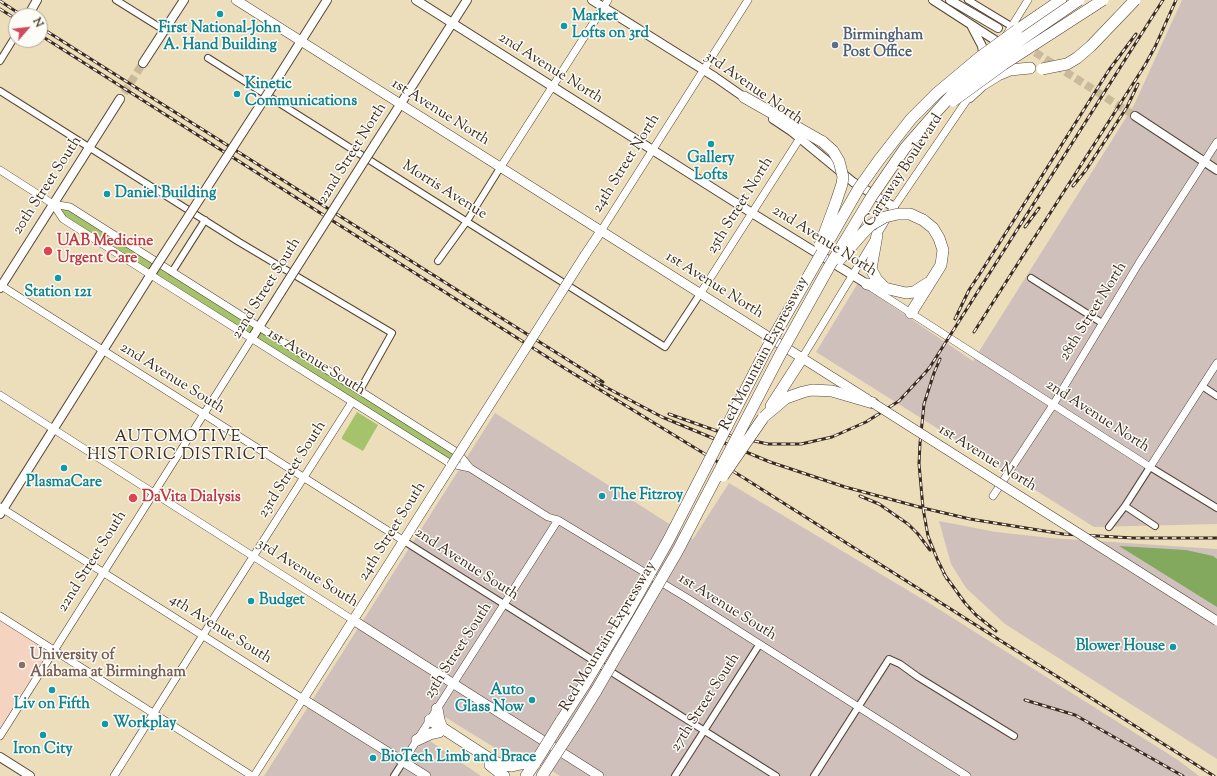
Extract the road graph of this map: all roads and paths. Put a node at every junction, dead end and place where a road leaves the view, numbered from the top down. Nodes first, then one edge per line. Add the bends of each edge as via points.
1 (116, 0) edge
2 (184, 0) edge
3 (236, 0) edge
4 (327, 0) edge
5 (416, 0) edge
6 (467, 0) edge
7 (592, 0) edge
8 (748, 0) edge
9 (933, 0) edge
10 (950, 0) edge
11 (957, 0) edge
12 (968, 0) edge
13 (1028, 0) edge
14 (1056, 0) edge
15 (1061, 0) edge
16 (1079, 0) edge
17 (1103, 0) edge
18 (1135, 0) edge
19 (605, 4) edge
20 (452, 23) junction
21 (970, 24) junction
22 (1014, 28) junction
23 (164, 30) junction
24 (301, 41) junction
25 (1001, 44) junction
26 (8, 48) edge
27 (208, 58) dead end
28 (0, 61) edge
29 (143, 63) tunnel mouth
30 (1030, 68) junction
31 (703, 70) junction
32 (985, 72) junction
33 (552, 86) junction
34 (0, 91) edge
35 (969, 97) junction
36 (744, 98) junction
37 (120, 99) tunnel mouth
38 (400, 105) junction
39 (938, 109) junction
40 (1135, 116) tunnel mouth
41 (800, 138) junction
42 (1217, 142) edge
43 (90, 147) junction
44 (652, 150) junction
45 (1205, 162) junction
46 (500, 168) junction
47 (0, 170) edge
48 (1217, 170) edge
49 (53, 204) junction
50 (894, 207) junction
51 (752, 213) junction
52 (205, 220) junction
53 (326, 222) joint
54 (467, 222) junction
55 (600, 231) junction
56 (877, 235) junction
57 (438, 261) dead end
58 (172, 272) junction
59 (152, 273) junction
60 (853, 275) junction
61 (823, 277) junction
62 (1031, 278) dead end
63 (934, 279) junction
64 (805, 282) junction
65 (867, 284) junction
66 (0, 286) edge
67 (886, 289) junction
68 (700, 294) junction
69 (911, 313) junction
70 (244, 318) junction
71 (1102, 323) junction
72 (259, 327) junction
73 (236, 328) junction
74 (252, 338) junction
75 (530, 343) joint
76 (665, 347) joint
77 (103, 350) junction
78 (802, 358) junction
79 (1217, 363) edge
80 (1202, 386) junction
81 (360, 390) junction
82 (852, 394) junction
83 (0, 395) edge
84 (1217, 396) edge
85 (352, 402) junction
86 (873, 403) joint
87 (1053, 405) junction
88 (203, 414) junction
89 (764, 416) junction
90 (54, 429) junction
91 (1150, 467) junction
92 (470, 468) junction
93 (303, 477) junction
94 (154, 493) junction
95 (993, 496) dead end
96 (1125, 506) junction
97 (1217, 508) edge
98 (1, 510) edge
99 (698, 513) junction
100 (558, 520) junction
101 (1155, 526) dead end
102 (1109, 527) dead end
103 (404, 540) junction
104 (253, 556) junction
105 (103, 572) junction
106 (504, 605) junction
107 (0, 616) edge
108 (353, 620) junction
109 (1217, 621) edge
110 (203, 635) junction
111 (759, 645) junction
112 (54, 650) junction
113 (454, 684) junction
114 (303, 699) junction
115 (859, 707) junction
116 (437, 709) junction
117 (154, 714) junction
118 (429, 722) junction
119 (441, 730) junction
120 (704, 731) junction
121 (0, 736) edge
122 (1014, 736) dead end
123 (417, 740) junction
124 (0, 757) edge
125 (404, 762) junction
126 (532, 762) junction
127 (548, 774) edge
128 (30, 776) edge
129 (114, 776) edge
130 (253, 776) edge
131 (394, 776) edge
132 (426, 776) edge
133 (504, 776) edge
134 (526, 776) edge
135 (599, 776) edge
136 (675, 776) edge
137 (776, 776) edge
138 (814, 776) edge
139 (967, 776) edge

1 - 23 street
2 - 23 main road
3 - 24 main road, 1st Avenue North
4 - 24 main road
5 - 20 main road, 2nd Avenue North
6 - 20 main road, 22nd Street North
7 - 19 main road, 3rd Avenue North
8 - 31 street, 24th Street North
9 - 21 main road
10 - 11 main road via 998,28
12 - 22 street
13 - 22 street, Carraway Boulevard
14 - 22 highway
15 - 22 highway, Red Mountain Expressway
16 - 39 highway, Red Mountain Expressway, bridge via 973,75
17 - 39 highway, bridge
18 - 30 highway, bridge via 1077,58 1067,64 1042,69
19 - 31 main road, 3rd Avenue North
19 - 33 street
20 - 33 main road, 2nd Avenue North
20 - 38 main road, 22nd Street North
21 - 25 main road
21 - 32 main road via 982,46
22 - 25 street, Carraway Boulevard
22 - 64 highway, Red Mountain Expressway, bridge via 949,82 910,119 859,188
23 - 29 main road
24 - 38 main road, 1st Avenue North
24 - 59 main road, bridge
25 - 30 highway via 1019,64
25 - 32 street, Carraway Boulevard
26 - 28 street
27 - 54 street, Morris Avenue
30 - 35 highway via 1010,70 998,75
31 - 36 main road, 3rd Avenue North
31 - 44 street, 24th Street North
32 - 35 street, Carraway Boulevard
33 - 44 main road, 2nd Avenue North
33 - 46 street
34 - 43 street
35 - 50 street, Carraway Boulevard
36 - 41 main road, 3rd Avenue North
36 - 64 highway, bridge via 823,142 833,151 842,170 842,184
37 - 43 main road, 20th Street South
38 - 46 main road, 1st Avenue North
38 - 53 main road, 22nd Street North, bridge
39 - 61 highway, Red Mountain Expressway, bridge via 901,154 872,196
40 - 45 main road
41 - 50 main road, 3rd Avenue North via 853,182
41 - 51 street, 25th Street North
42 - 45 street, 28th Street North
43 - 49 main road, 20th Street South
43 - 52 street
44 - 51 main road, 2nd Avenue North
44 - 55 street, 24th Street North
45 - 48 main road
45 - 71 street, 28th Street North
46 - 54 street
46 - 55 main road, 1st Avenue North
47 - 49 street, 1st Avenue South
49 - 58 street, 1st Avenue South via 70,207
49 - 59 street, 1st Avenue South via 63,219
49 - 66 main road, 20th Street South
50 - 56 street, Carraway Boulevard
51 - 60 main road, 2nd Avenue North
51 - 68 street, 25th Street North
52 - 58 street
52 - 81 street via 392,333
53 - 72 main road, 22nd Street South, bridge
54 - 57 street
54 - 76 street, Morris Avenue
55 - 68 main road, 1st Avenue North
55 - 75 main road, 24th Street North, bridge
56 - 60 street, Carraway Boulevard
56 - 67 highway via 871,269
58 - 70 street, 1st Avenue South
59 - 73 street, 1st Avenue South
59 - 77 main road
60 - 65 main road, 2nd Avenue North
60 - 78 street, Carraway Boulevard
61 - 63 highway, bridge via 863,233 879,221 898,214 910,214 933,228 939,238 943,250 941,265
61 - 99 highway, Red Mountain Expressway, bridge via 780,353
62 - 71 street
63 - 67 highway via 914,292
63 - 69 highway
64 - 126 highway, Red Mountain Expressway, bridge via 766,350 669,539 615,635 583,688 573,696
65 - 67 highway
65 - 69 street, 2nd Avenue North
66 - 77 street, 2nd Avenue South
68 - 76 street, 25th Street North
68 - 78 main road, 1st Avenue North
69 - 87 street, 2nd Avenue North
70 - 72 street, 1st Avenue South
70 - 73 street via 245,325
71 - 87 street, 28th Street North
72 - 74 main road, 22nd Street South
72 - 81 street, 1st Avenue South
73 - 74 street, 1st Avenue South
74 - 85 street, 1st Avenue South
74 - 88 street, 22nd Street South
75 - 103 main road, 24th Street South, bridge
77 - 88 street, 2nd Avenue South
77 - 90 main road
78 - 82 main road, 1st Avenue North
78 - 89 highway
79 - 80 street
80 - 84 street
80 - 91 street
81 - 92 street, 1st Avenue South via 458,453
82 - 86 highway
82 - 89 highway via 822,390 803,392 786,398
83 - 90 street, 3rd Avenue South
85 - 92 street, 1st Avenue South via 451,464
85 - 93 street, 23rd Street South
86 - 109 main road, 1st Avenue North, bridge
87 - 91 street, 2nd Avenue North
87 - 95 street, 28th Street North
88 - 93 street, 2nd Avenue South
88 - 94 street, 22nd Street South
89 - 99 highway, bridge
90 - 94 street, 3rd Avenue South
90 - 98 main road
91 - 96 street
91 - 97 street, 2nd Avenue North
92 - 100 street, 1st Avenue South via 548,517
93 - 103 street, 2nd Avenue South
93 - 104 street, 23rd Street South
94 - 104 street, 3rd Avenue South
94 - 105 street, 22nd Street South
96 - 101 street
96 - 102 street
98 - 105 street, 4th Avenue South
99 - 127 highway, Red Mountain Expressway, bridge via 596,691 556,754
100 - 106 street, 25th Street South
100 - 111 street, 1st Avenue South
103 - 106 street, 2nd Avenue South
103 - 108 main road, 24th Street South
104 - 108 street, 3rd Avenue South
104 - 110 street, 23rd Street South
105 - 110 street, 4th Avenue South
105 - 112 street, 22nd Street South
106 - 113 street, 25th Street South
106 - 120 street, 2nd Avenue South
107 - 112 street
108 - 113 main road, 3rd Avenue South
108 - 114 main road, 24th Street South
110 - 114 street, 4th Avenue South
110 - 117 street, 23rd Street South
111 - 115 street, 1st Avenue South
111 - 120 street, 27th Street South
112 - 117 street
112 - 121 street, 22nd Street South
113 - 116 street, 25th Street South
113 - 135 main road, 3rd Avenue South
114 - 125 main road, 4th Avenue South
114 - 130 street, 24th Street South
115 - 122 street via 889,659
115 - 138 street
115 - 139 street, 1st Avenue South
116 - 118 street, 25th Street South
116 - 119 highway
117 - 129 street, 23rd Street South
117 - 130 street
118 - 119 highway
118 - 123 street, 25th Street South
119 - 123 highway
119 - 126 highway via 503,765
119 - 133 highway
120 - 136 street, 27th Street South
120 - 137 street, 2nd Avenue South
123 - 125 street, 25th Street South
124 - 128 main road
125 - 131 street, 25th Street South
125 - 132 main road, 4th Avenue South
126 - 134 highway

